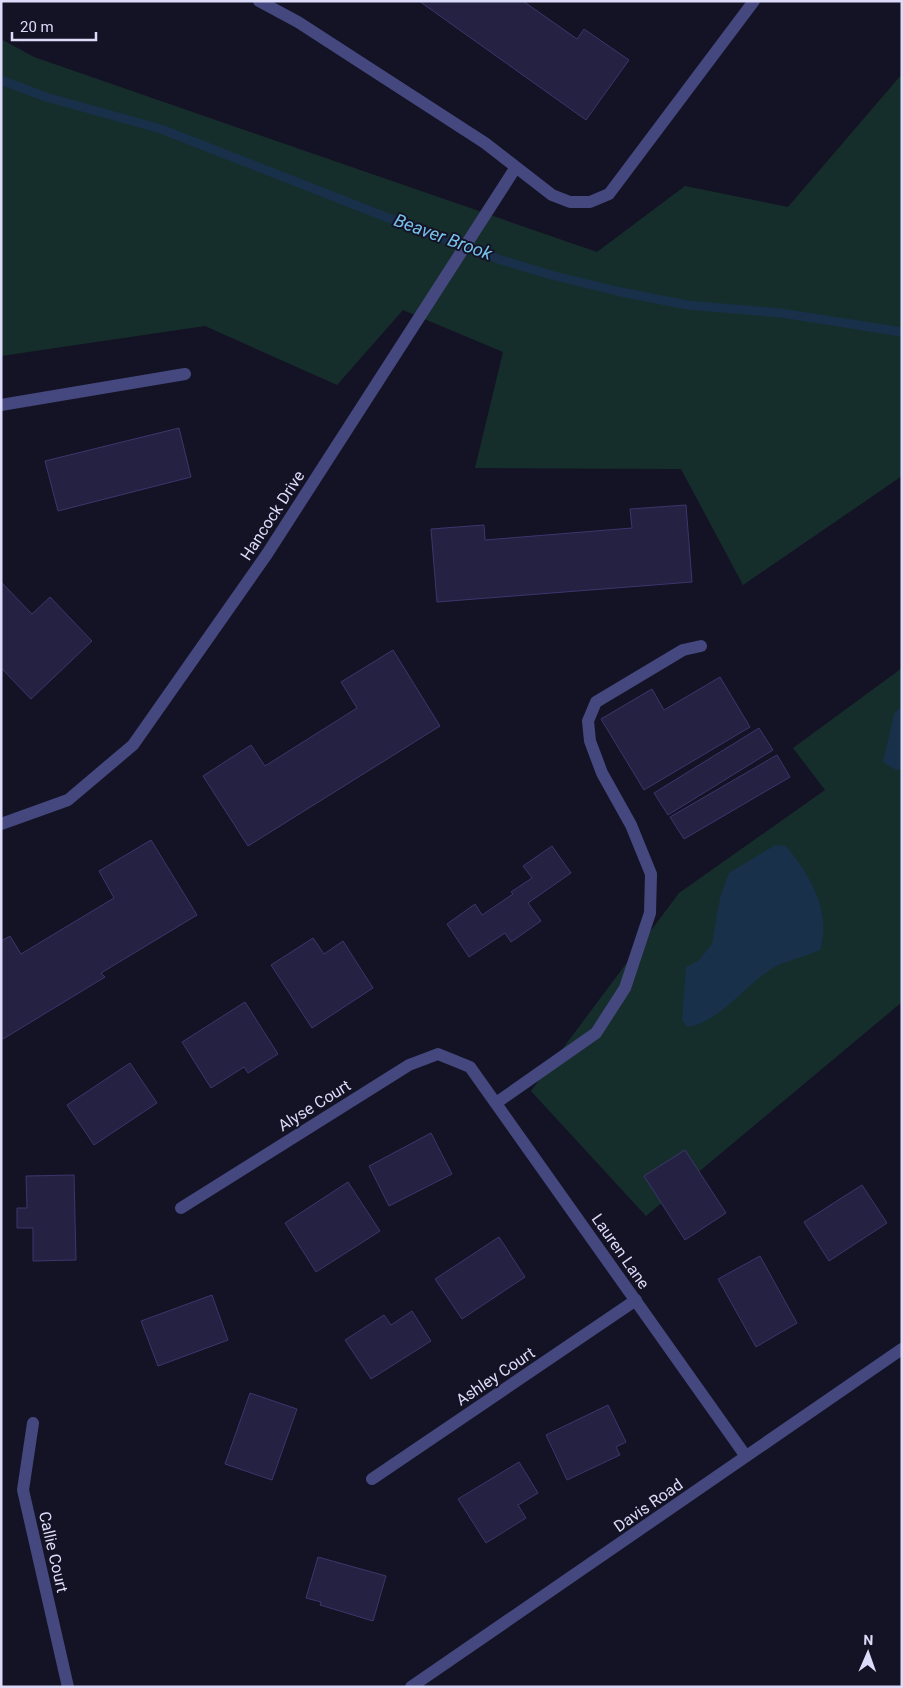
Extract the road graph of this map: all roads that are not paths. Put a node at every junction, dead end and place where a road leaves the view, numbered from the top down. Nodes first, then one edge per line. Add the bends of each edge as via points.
1 (259, 1) edge
2 (754, 1) edge
3 (516, 167) junction
4 (185, 374) dead end
5 (1, 405) edge
6 (701, 646) dead end
7 (1, 824) edge
8 (470, 1067) joint
9 (496, 1104) junction
10 (181, 1208) dead end
11 (636, 1300) junction
12 (902, 1349) edge
13 (33, 1423) dead end
14 (745, 1455) junction
15 (372, 1479) dead end
16 (68, 1687) edge
17 (411, 1687) edge

1 - 3 street via 298,22 485,143
2 - 3 street via 609,194 590,202 570,202 552,195
3 - 7 street, Hancock Drive via 268,554 133,745 68,800
4 - 5 street
6 - 9 street via 683,650 596,702 588,721 590,741 651,874 650,913 625,988 596,1033
8 - 9 street, Lauren Lane
8 - 10 street, Alyse Court via 438,1054 409,1064
9 - 11 street, Lauren Lane
11 - 14 street, Lauren Lane
11 - 15 street, Ashley Court
12 - 14 street, Davis Road
13 - 16 street, Callie Court via 23,1490
14 - 17 street, Davis Road via 691,1496

